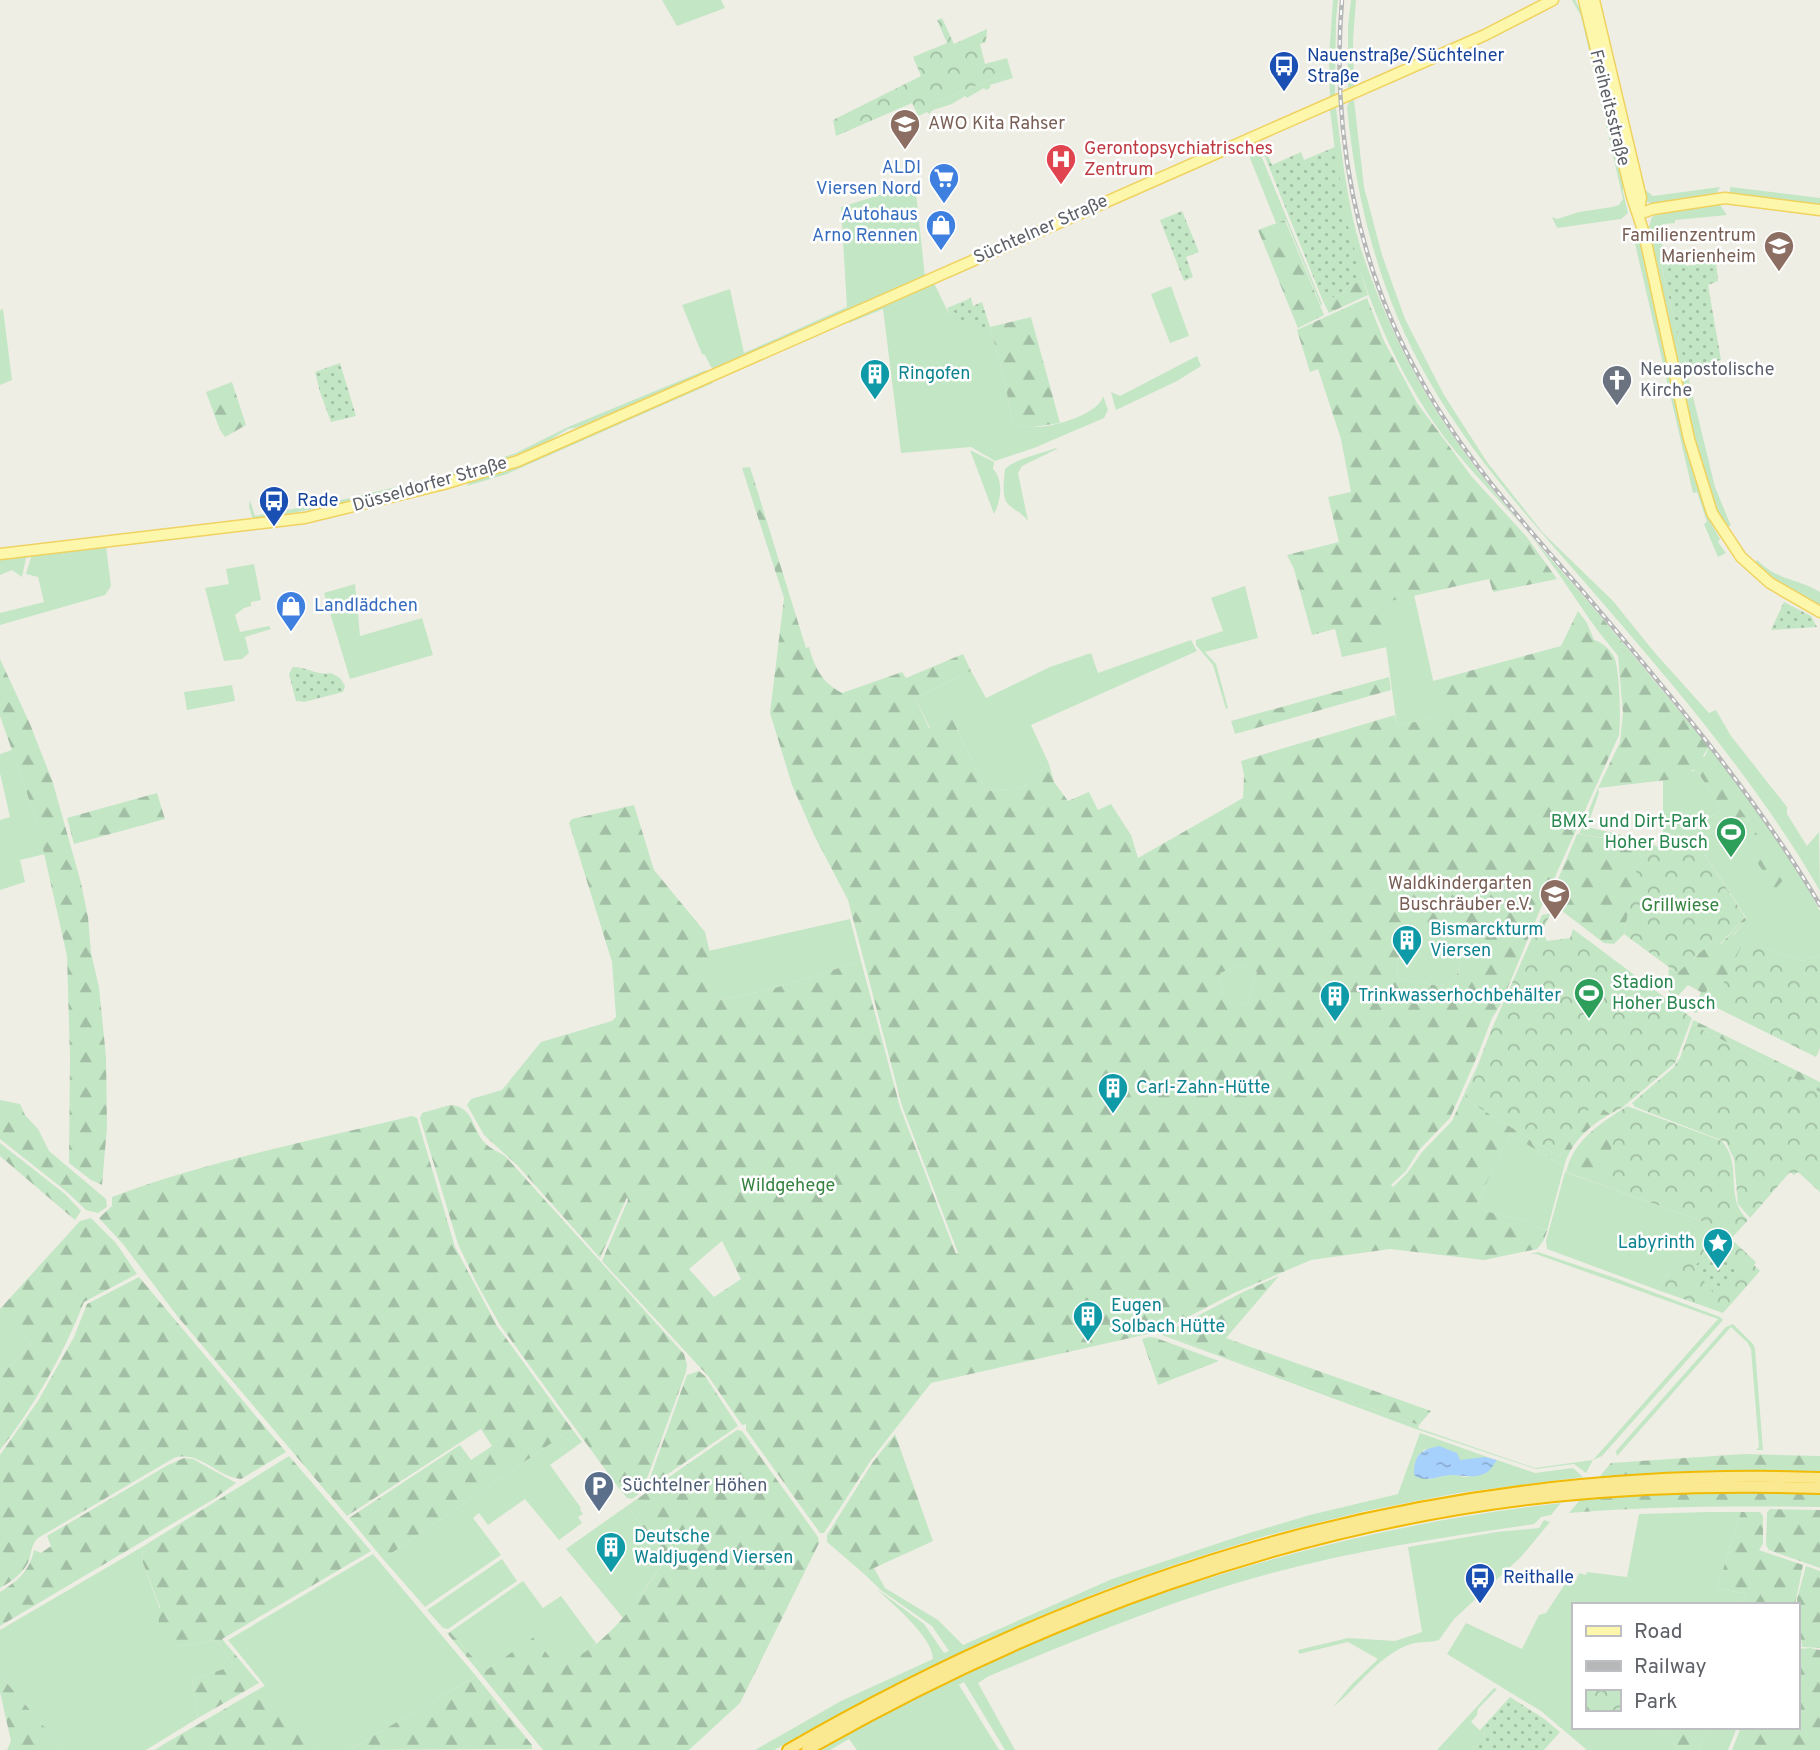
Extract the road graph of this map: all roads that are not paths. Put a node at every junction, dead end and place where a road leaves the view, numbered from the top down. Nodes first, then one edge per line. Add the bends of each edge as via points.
1 (1553, 0) edge
2 (1584, 0) edge
3 (1594, 0) edge
4 (1820, 210) edge
5 (1639, 214) junction
6 (834, 322) joint
7 (0, 554) edge
8 (1820, 612) edge
9 (1820, 1478) edge
10 (1605, 1487) junction
11 (1820, 1488) edge
12 (1554, 1491) junction
13 (788, 1750) edge
14 (807, 1750) edge

1 - 6 main road, Süchtelner Straße via 1485,35
2 - 5 main road, Freiheitsstraße
3 - 5 main road, Freiheitsstraße via 1640,198
4 - 5 main road via 1725,198
5 - 8 main road, Freiheitsstraße via 1689,439 1712,513 1741,557 1770,583
6 - 7 main road, Düsseldorfer Straße via 541,451 454,481 305,518
9 - 10 highway via 1711,1477
10 - 11 highway
10 - 12 highway
12 - 13 highway via 1471,1497 1353,1520 1154,1579 978,1651
12 - 14 highway via 1355,1530 1157,1588 995,1654

